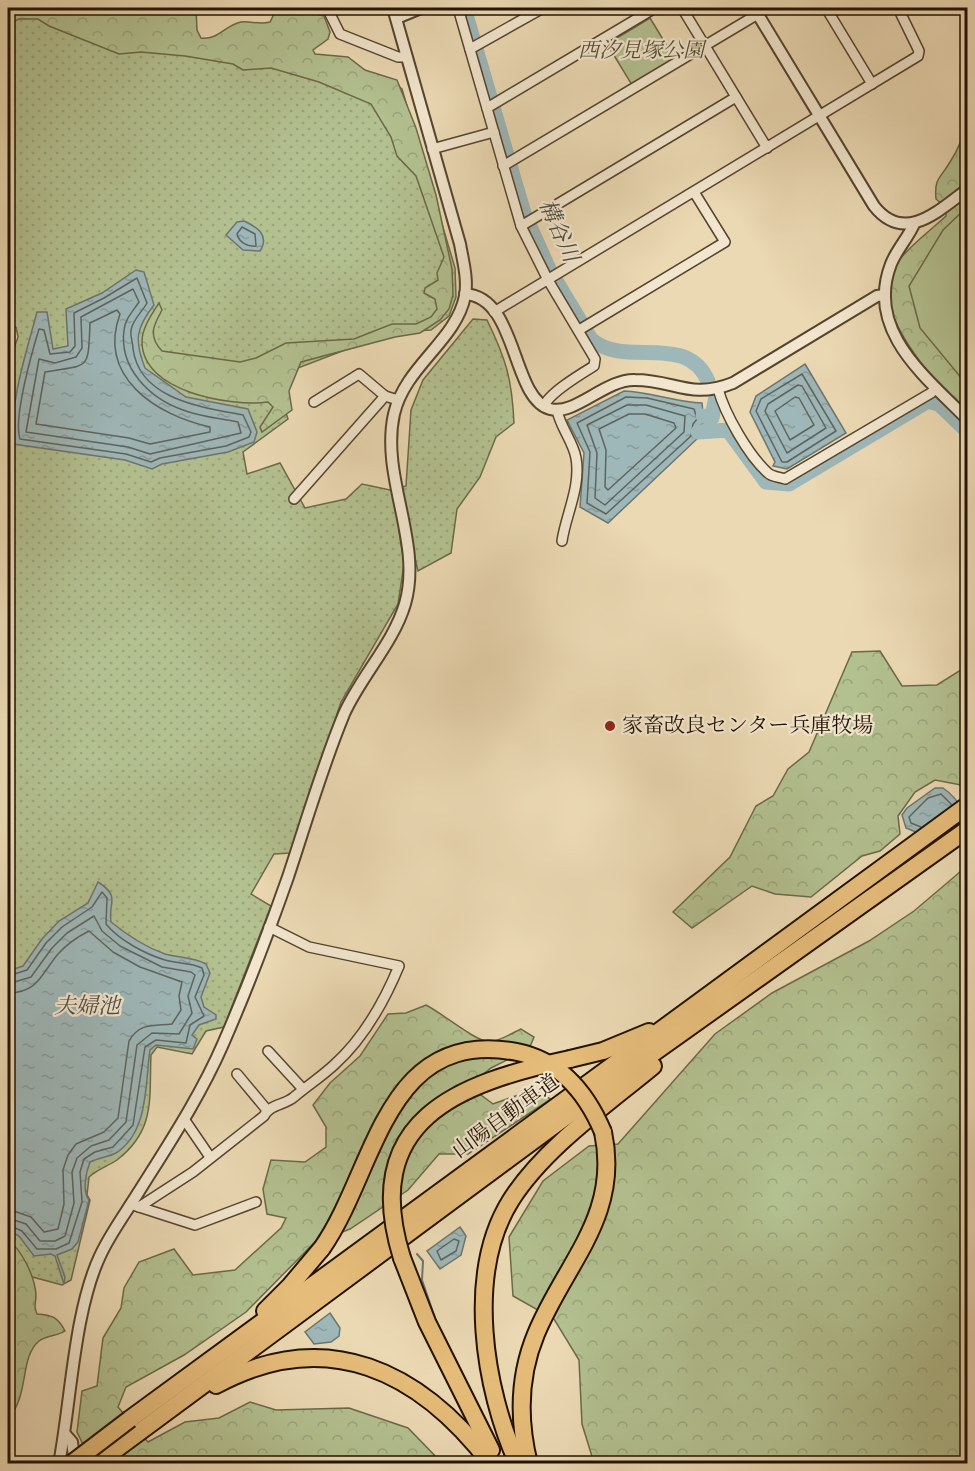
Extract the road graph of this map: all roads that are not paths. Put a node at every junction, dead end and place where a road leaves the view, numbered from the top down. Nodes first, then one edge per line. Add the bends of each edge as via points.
1 (327, 8) edge
2 (421, 8) edge
3 (458, 8) edge
4 (543, 8) edge
5 (655, 8) edge
6 (682, 8) edge
7 (826, 8) edge
8 (898, 8) edge
9 (756, 11) edge
10 (395, 13) edge
11 (705, 46) junction
12 (474, 48) junction
13 (407, 57) junction
14 (872, 84) junction
15 (735, 97) junction
16 (490, 106) junction
17 (820, 116) junction
18 (494, 132) junction
19 (767, 148) junction
20 (432, 149) junction
21 (507, 165) junction
22 (968, 189) edge
23 (694, 192) junction
24 (525, 224) junction
25 (914, 224) junction
26 (552, 278) junction
27 (465, 294) junction
28 (885, 296) junction
29 (494, 312) junction
30 (583, 328) junction
31 (936, 388) junction
32 (718, 389) junction
33 (385, 396) junction
34 (398, 400) junction
35 (314, 402) dead end
36 (544, 406) junction
37 (557, 410) junction
38 (968, 420) edge
39 (294, 499) dead end
40 (562, 541) dead end
41 (968, 805) edge
42 (968, 829) edge
43 (269, 927) junction
44 (757, 979) junction
45 (667, 1027) junction
46 (268, 1051) dead end
47 (237, 1074) dead end
48 (302, 1088) junction
49 (267, 1110) junction
50 (184, 1119) junction
51 (210, 1157) junction
52 (256, 1202) dead end
53 (135, 1206) junction
54 (183, 1382) junction
55 (162, 1414) junction
56 (135, 1425) junction
57 (65, 1434) junction
58 (59, 1464) edge
59 (70, 1464) edge
60 (75, 1464) edge
61 (96, 1464) edge
62 (491, 1464) edge
63 (498, 1464) edge
64 (518, 1464) edge
65 (530, 1464) edge

1 - 13 street via 340,34
2 - 10 street
3 - 12 street
4 - 12 street
5 - 16 street
6 - 11 street
7 - 14 street
8 - 14 street via 918,56
9 - 11 street
9 - 17 street
10 - 13 street
11 - 15 street
11 - 21 street
12 - 16 street
13 - 20 street
14 - 17 street
15 - 19 street
15 - 24 street
16 - 18 street
17 - 19 street
17 - 25 street via 881,215 891,221
18 - 20 street
18 - 21 street
19 - 23 street
20 - 27 street via 460,244
21 - 24 street
22 - 25 street
23 - 26 street
23 - 30 street via 725,242
24 - 26 street
25 - 28 street via 891,264
26 - 29 street
26 - 30 street
27 - 29 street via 480,298
27 - 34 street via 454,321 413,372
28 - 31 street via 890,329 897,343
28 - 32 street via 877,296
29 - 36 street via 518,356 531,395
30 - 36 street via 596,359 594,366 569,381
31 - 32 street via 785,479 769,475 744,442 732,425
31 - 38 street
32 - 37 street via 687,391 632,379
33 - 34 street
33 - 35 street via 359,375
33 - 39 street
34 - 43 street via 391,440 409,569 406,601 396,626 345,714
36 - 37 street
37 - 40 street via 577,462 572,508 566,515
41 - 45 highway, 山陽自動車道
42 - 44 highway, 山陽自動車道
43 - 48 street via 309,946 399,966 355,1043 333,1066
43 - 50 street via 214,1065
44 - 55 highway, 山陽自動車道
44 - 64 highway via 558,1146 525,1180 501,1219 488,1260 486,1344 495,1398
45 - 54 highway, 山陽自動車道
45 - 63 highway, bridge via 603,1051 519,1070 472,1086 441,1104 417,1127 400,1155 392,1183 392,1214 402,1258 444,1360
46 - 48 street
47 - 49 street
48 - 49 street via 293,1098
49 - 51 street
50 - 51 street
50 - 53 street
51 - 53 street via 193,1172
52 - 53 street via 195,1225
53 - 57 street via 108,1241 90,1282
54 - 56 highway, 山陽自動車道
54 - 65 highway, bridge via 272,1305 322,1248 344,1212 378,1131 399,1094 428,1067 444,1059 463,1053 502,1050 539,1059 585,1094 603,1132 608,1172 598,1216 536,1333 523,1377 522,1421
55 - 56 highway, 山陽自動車道
55 - 62 highway via 259,1366 305,1359 359,1364 407,1383 448,1414
56 - 59 highway, 山陽自動車道, bridge
56 - 61 highway, 山陽自動車道
57 - 58 street
57 - 60 street via 72,1443

